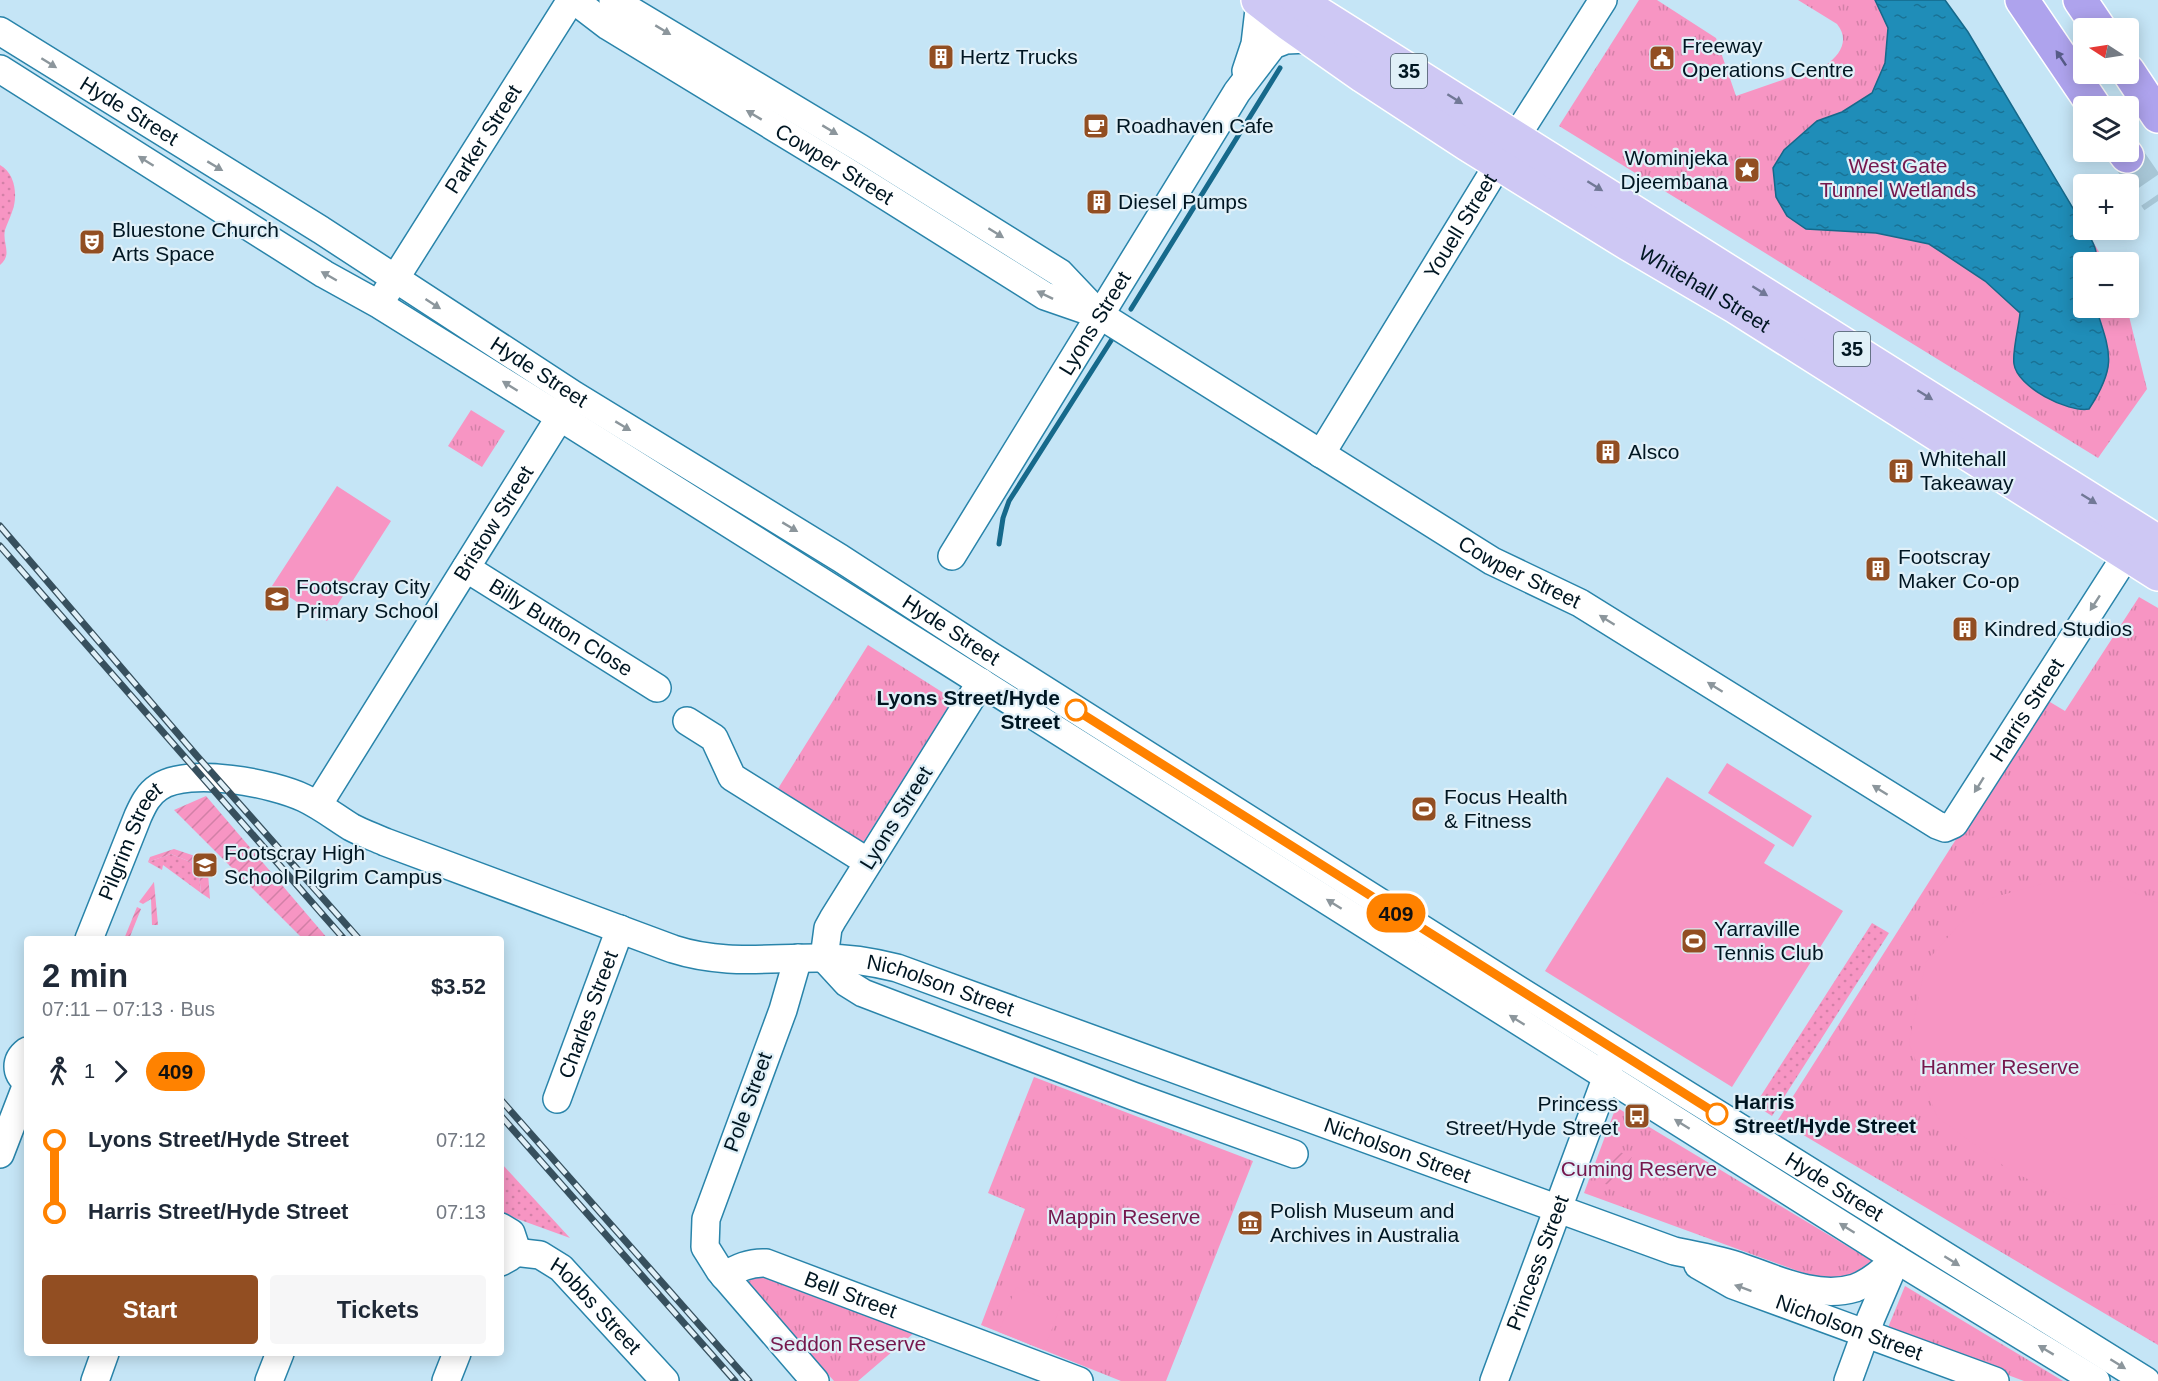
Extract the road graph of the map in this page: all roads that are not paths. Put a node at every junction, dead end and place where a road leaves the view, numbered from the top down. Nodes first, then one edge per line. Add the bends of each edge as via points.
1 (572, 0) edge
2 (613, 0) edge
3 (1258, 0) edge
4 (1297, 0) edge
5 (1603, 0) edge
6 (2022, 0) edge
7 (2080, 0) edge
8 (2092, 18) edge
9 (0, 31) edge
10 (1309, 39) junction
11 (0, 69) edge
12 (2137, 84) edge
13 (1238, 92) junction
14 (2087, 96) edge
15 (2158, 116) edge
16 (1508, 150) junction
17 (395, 280) junction
18 (380, 305) junction
19 (1100, 315) junction
20 (566, 406) junction
21 (1321, 454) junction
22 (2142, 542) edge
23 (952, 556) dead end
24 (466, 568) junction
25 (2158, 574) edge
26 (916, 608) junction
27 (901, 633) junction
28 (981, 682) junction
29 (657, 688) dead end
30 (687, 721) dead end
31 (200, 777) joint
32 (318, 805) junction
33 (1941, 827) joint
34 (868, 862) junction
35 (620, 929) junction
36 (90, 936) edge
37 (811, 958) junction
38 (1614, 1050) junction
39 (20, 1067) edge
40 (1607, 1076) junction
41 (557, 1099) dead end
42 (1294, 1154) dead end
43 (0, 1155) edge
44 (1557, 1208) junction
45 (504, 1229) edge
46 (1911, 1234) junction
47 (1674, 1251) junction
48 (507, 1257) edge
49 (1896, 1259) junction
50 (1762, 1275) junction
51 (724, 1276) junction
52 (1868, 1326) junction
53 (104, 1356) edge
54 (279, 1356) edge
55 (456, 1356) edge
56 (651, 1375) edge
57 (95, 1381) edge
58 (269, 1381) edge
59 (446, 1381) edge
60 (815, 1381) edge
61 (1079, 1381) edge
62 (1494, 1381) edge
63 (1848, 1381) edge
64 (1995, 1381) edge
65 (2096, 1381) edge
66 (2146, 1381) edge

1 - 17 street, Parker Street
19 -> 1 street, Cowper Street via 1045,297
2 -> 19 street, Cowper Street via 1060,273
3 - 10 main road, Whitehall Street / 35
3 - 13 street, Lyons Street via 1255,44
4 -> 16 main road, Whitehall Street / 35
5 - 16 street, Youell Street
14 -> 6 highway
7 - 8 highway
9 -> 17 street, Hyde Street
10 - 13 street, Lyons Street via 1273,45
10 - 16 main road, Whitehall Street / 35 via 1363,76
18 -> 11 street, Hyde Street via 324,274
12 - 15 highway
13 - 19 street, Lyons Street
16 - 21 street, Youell Street
16 - 22 main road, Whitehall Street / 35
17 - 18 street, Parker Street
17 -> 20 street, Hyde Street
20 -> 18 street, Hyde Street
19 - 21 street, Cowper Street
19 - 23 street, Lyons Street
20 - 24 street, Bristow Street
20 -> 26 street, Hyde Street via 840,558
20 - 27 street, Hyde Street
33 -> 21 street, Cowper Street via 1580,603 1492,561
22 - 25 main road, Whitehall Street / 35
22 -> 33 street, Harris Street via 1954,824
24 - 29 street, Billy Button Close
24 - 32 street, Bristow Street
26 - 27 street
26 - 38 street, Hyde Street
27 - 28 street, Hyde Street
28 - 34 street, Lyons Street
40 -> 28 street, Hyde Street
30 - 34 street via 714,738 732,777
31 - 32 street, Nicholson Street via 278,788
31 - 36 street, Pilgrim Street via 166,783 145,802
32 - 35 street, Nicholson Street via 375,838
34 - 37 street, Lyons Street
35 - 37 street, Nicholson Street via 715,959
35 - 41 street, Charles Street
37 - 42 street via 864,993
37 - 44 street, Nicholson Street via 862,960 897,968
37 - 51 street, Pole Street via 786,1001 706,1219 705,1247
38 - 40 street, Princess Street
38 - 46 street, Hyde Street
39 - 43 street
40 - 44 street, Princess Street
49 -> 40 street, Hyde Street
44 - 47 street, Nicholson Street
44 - 62 street, Princess Street
45 - 48 street via 514,1239
46 - 49 street
46 -> 66 street, Hyde Street
47 - 50 street, Nicholson Street
52 -> 47 street, Nicholson Street via 1733,1285
48 - 56 street, Hobbs Street via 540,1255 561,1268
49 - 50 street, Nicholson Street via 1872,1280 1844,1290 1807,1288
49 - 52 street
65 -> 49 street, Hyde Street
50 - 52 street
51 - 60 street
51 - 61 street, Bell Street via 744,1265 766,1263
52 - 63 street
52 - 64 street, Nicholson Street
53 - 57 street
54 - 58 street
55 - 59 street

